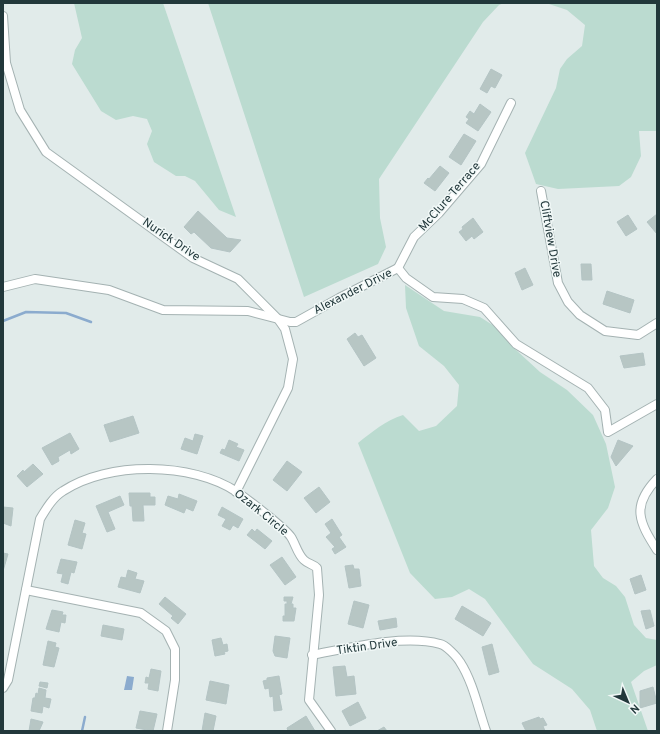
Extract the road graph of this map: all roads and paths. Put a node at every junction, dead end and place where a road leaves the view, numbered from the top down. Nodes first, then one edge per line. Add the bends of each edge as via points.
1 (3, 16) edge
2 (511, 103) dead end
3 (541, 191) dead end
4 (398, 268) junction
5 (3, 286) edge
6 (278, 319) junction
7 (657, 323) edge
8 (657, 404) edge
9 (657, 479) edge
10 (236, 492) junction
11 (657, 550) edge
12 (26, 590) junction
13 (312, 655) junction
14 (3, 688) edge
15 (167, 731) edge
16 (331, 731) edge
17 (486, 731) edge

1 - 6 street, Nurick Drive via 6,63 20,110 46,152 193,258 238,279
2 - 4 street, McClure Terrace via 481,164 439,213 414,237
3 - 7 street, Cliftview Drive via 558,283 568,302 580,315 604,331 638,335
4 - 6 street, Alexander Drive via 296,322
4 - 8 street, Alexander Drive via 406,278 433,297 463,299 484,308 516,344 588,388 605,410 608,432
5 - 6 street, Alexander Drive via 35,278 109,290 163,310 248,311
6 - 10 street, Nurick Drive via 285,329 292,359 288,388
9 - 11 street via 646,491 640,518
10 - 12 street, Ozark Circle via 189,473 133,470 98,474 62,491 48,505 40,519
10 - 13 street, Ozark Circle via 290,535 304,560 317,568 319,595
12 - 14 street, Ozark Circle via 8,680
12 - 15 street via 141,613 166,631 175,649 175,680
13 - 16 street, Ozark Circle via 309,700
13 - 17 street, Tiktin Drive via 378,643 407,641 441,644 459,661 468,677

